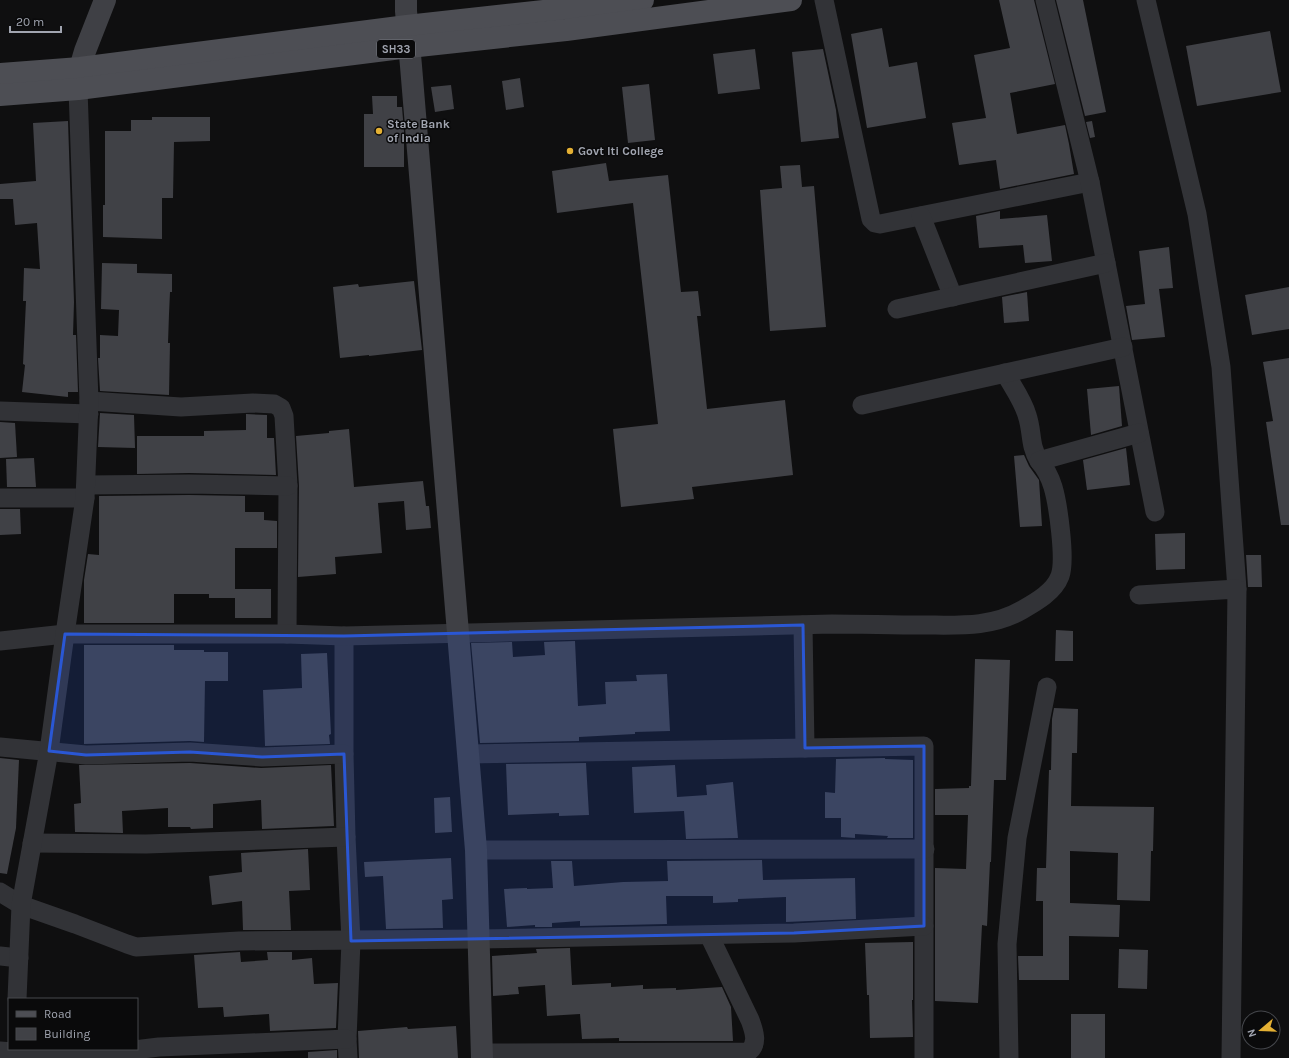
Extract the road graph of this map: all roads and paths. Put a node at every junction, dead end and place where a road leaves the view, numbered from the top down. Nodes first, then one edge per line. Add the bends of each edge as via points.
1 (105, 0) edge
2 (406, 0) edge
3 (643, 0) edge
4 (791, 0) edge
5 (824, 0) edge
6 (1045, 0) edge
7 (1146, 0) edge
8 (408, 37) junction
9 (0, 74) edge
10 (79, 78) junction
11 (0, 95) edge
12 (1090, 182) junction
13 (921, 216) junction
14 (1106, 263) junction
15 (953, 297) junction
16 (897, 309) dead end
17 (1123, 347) junction
18 (1005, 373) junction
19 (862, 405) dead end
20 (89, 407) junction
21 (0, 411) edge
22 (1139, 433) junction
23 (1040, 461) junction
24 (288, 486) junction
25 (85, 491) junction
26 (0, 498) edge
27 (1155, 512) dead end
28 (1237, 589) junction
29 (1139, 595) dead end
30 (803, 625) junction
31 (459, 633) junction
32 (65, 634) junction
33 (287, 634) junction
34 (344, 636) junction
35 (0, 641) edge
36 (1047, 687) dead end
37 (0, 746) edge
38 (805, 748) junction
39 (49, 751) junction
40 (344, 754) junction
41 (468, 754) junction
42 (346, 837) junction
43 (32, 843) junction
44 (925, 849) junction
45 (476, 850) junction
46 (0, 892) edge
47 (21, 905) junction
48 (924, 926) junction
49 (709, 935) junction
50 (479, 939) junction
51 (351, 941) junction
52 (0, 956) edge
53 (20, 958) junction
54 (17, 998) edge
55 (347, 1039) junction
56 (270, 1050) edge
57 (159, 1052) edge
58 (11, 1053) edge
59 (482, 1056) edge
60 (76, 1058) edge
61 (348, 1058) edge
62 (924, 1058) edge
63 (1009, 1058) edge
64 (1231, 1058) edge

1 - 10 street via 85,51
2 - 8 street
3 - 8 main road, SH33
4 - 8 main road, SH33 via 566,30
5 - 13 street via 871,219 880,224
6 - 12 street
7 - 28 street via 1197,214 1221,367
8 - 10 main road, SH33
8 - 31 street
9 - 10 main road, SH33
10 - 11 main road, SH33
10 - 20 street
12 - 13 street
12 - 14 street
13 - 15 street
14 - 15 street
14 - 17 street
15 - 16 street
17 - 18 street
17 - 22 street
18 - 19 street
18 - 23 street via 1028,416 1032,448
20 - 21 street
20 - 24 street via 274,404 281,408 284,416
20 - 25 street
22 - 23 street
22 - 27 street
23 - 30 street via 1053,487 1061,529 1062,566 1060,576 1051,590 1040,598 1021,611 992,622 970,625
24 - 25 street via 188,484
24 - 33 street
25 - 26 street
25 - 32 street
28 - 29 street
28 - 64 street
30 - 31 street
30 - 38 street
31 - 34 street
31 - 41 street
32 - 33 street
32 - 35 street
32 - 39 street
33 - 34 street
34 - 40 street
36 - 63 street via 1017,838 1007,944
37 - 39 street
38 - 41 street
38 - 44 street via 924,746
39 - 40 street via 86,755 190,752 262,757
39 - 43 street
40 - 42 street
41 - 45 street
42 - 43 street via 146,844
42 - 51 street
43 - 47 street
44 - 45 street
44 - 48 street
45 - 50 street
46 - 47 street
47 - 51 street via 136,947 239,941
47 - 53 street
48 - 49 street
48 - 62 street
49 - 50 street
49 - 59 street via 750,1020 755,1042 748,1052
50 - 51 street
50 - 59 street
51 - 55 street
52 - 53 street
53 - 54 street
55 - 56 street
55 - 61 street
56 - 57 street
57 - 60 street
58 - 60 street

